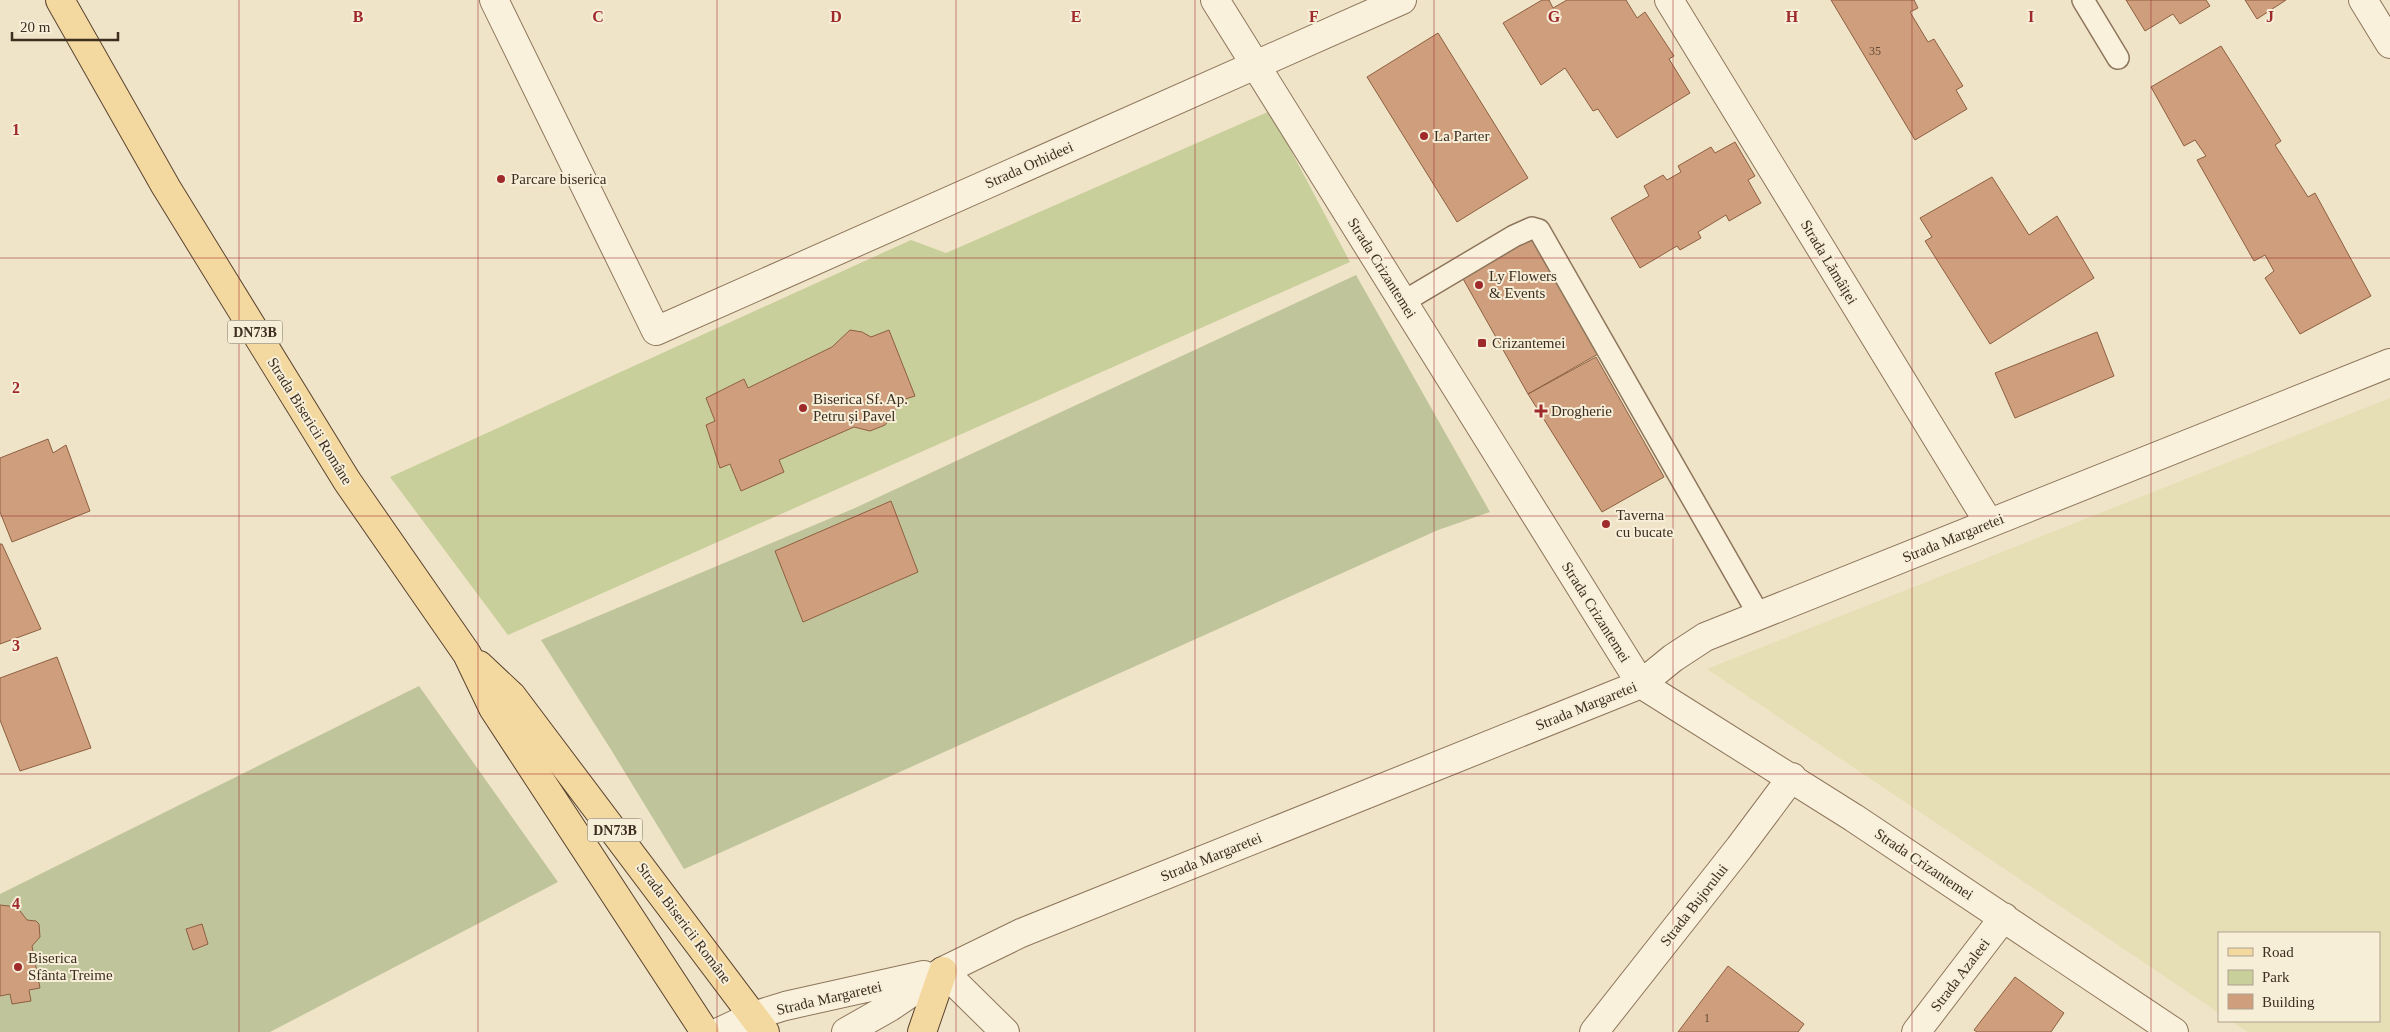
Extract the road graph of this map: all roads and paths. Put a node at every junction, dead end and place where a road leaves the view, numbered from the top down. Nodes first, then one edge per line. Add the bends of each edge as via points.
1 (60, 0) edge
2 (494, 0) edge
3 (1215, 0) edge
4 (1402, 0) edge
5 (1669, 0) edge
6 (2082, 0) edge
7 (2363, 0) edge
8 (2390, 44) edge
9 (2118, 58) dead end
10 (1255, 65) junction
11 (1403, 302) junction
12 (2390, 363) edge
13 (1989, 523) junction
14 (1759, 615) junction
15 (467, 654) junction
16 (1641, 684) junction
17 (1792, 777) junction
18 (2004, 917) junction
19 (943, 970) junction
20 (759, 1024) edge
21 (705, 1032) edge
22 (719, 1032) edge
23 (846, 1032) edge
24 (922, 1032) edge
25 (1005, 1032) edge
26 (1594, 1032) edge
27 (1916, 1032) edge
28 (2174, 1032) edge

1 - 15 main road, Strada Bisericii Române / DN73B via 166,187 347,481
2 - 10 street, Strada Orhideei via 656,331
3 - 10 street, Strada Crizantemei
4 - 10 street, Strada Orhideei
5 - 13 street, Strada Lămâiței
6 - 9 lane
7 - 8 street
10 - 11 street, Strada Crizantemei
11 - 14 lane via 1514,236 1532,228 1539,230
11 - 16 street, Strada Crizantemei
12 - 13 street, Strada Margaretei
13 - 14 street, Strada Margaretei
14 - 16 street, Strada Margaretei via 1705,637
15 - 20 main road, Strada Bisericii Române / DN73B via 512,696
15 - 21 main road, Strada Bisericii Române / DN73B via 493,708
16 - 17 street, Strada Crizantemei
16 - 19 street, Strada Margaretei via 1021,933
17 - 18 street, Strada Crizantemei
17 - 26 street, Strada Bujorului
18 - 27 street, Strada Azaleei
18 - 28 street, Strada Crizantemei
19 - 20 street, Strada Margaretei via 804,1002
19 - 23 street, Strada Margaretei via 890,1007
19 - 24 main road
19 - 25 street
20 - 22 street, Strada Margaretei

